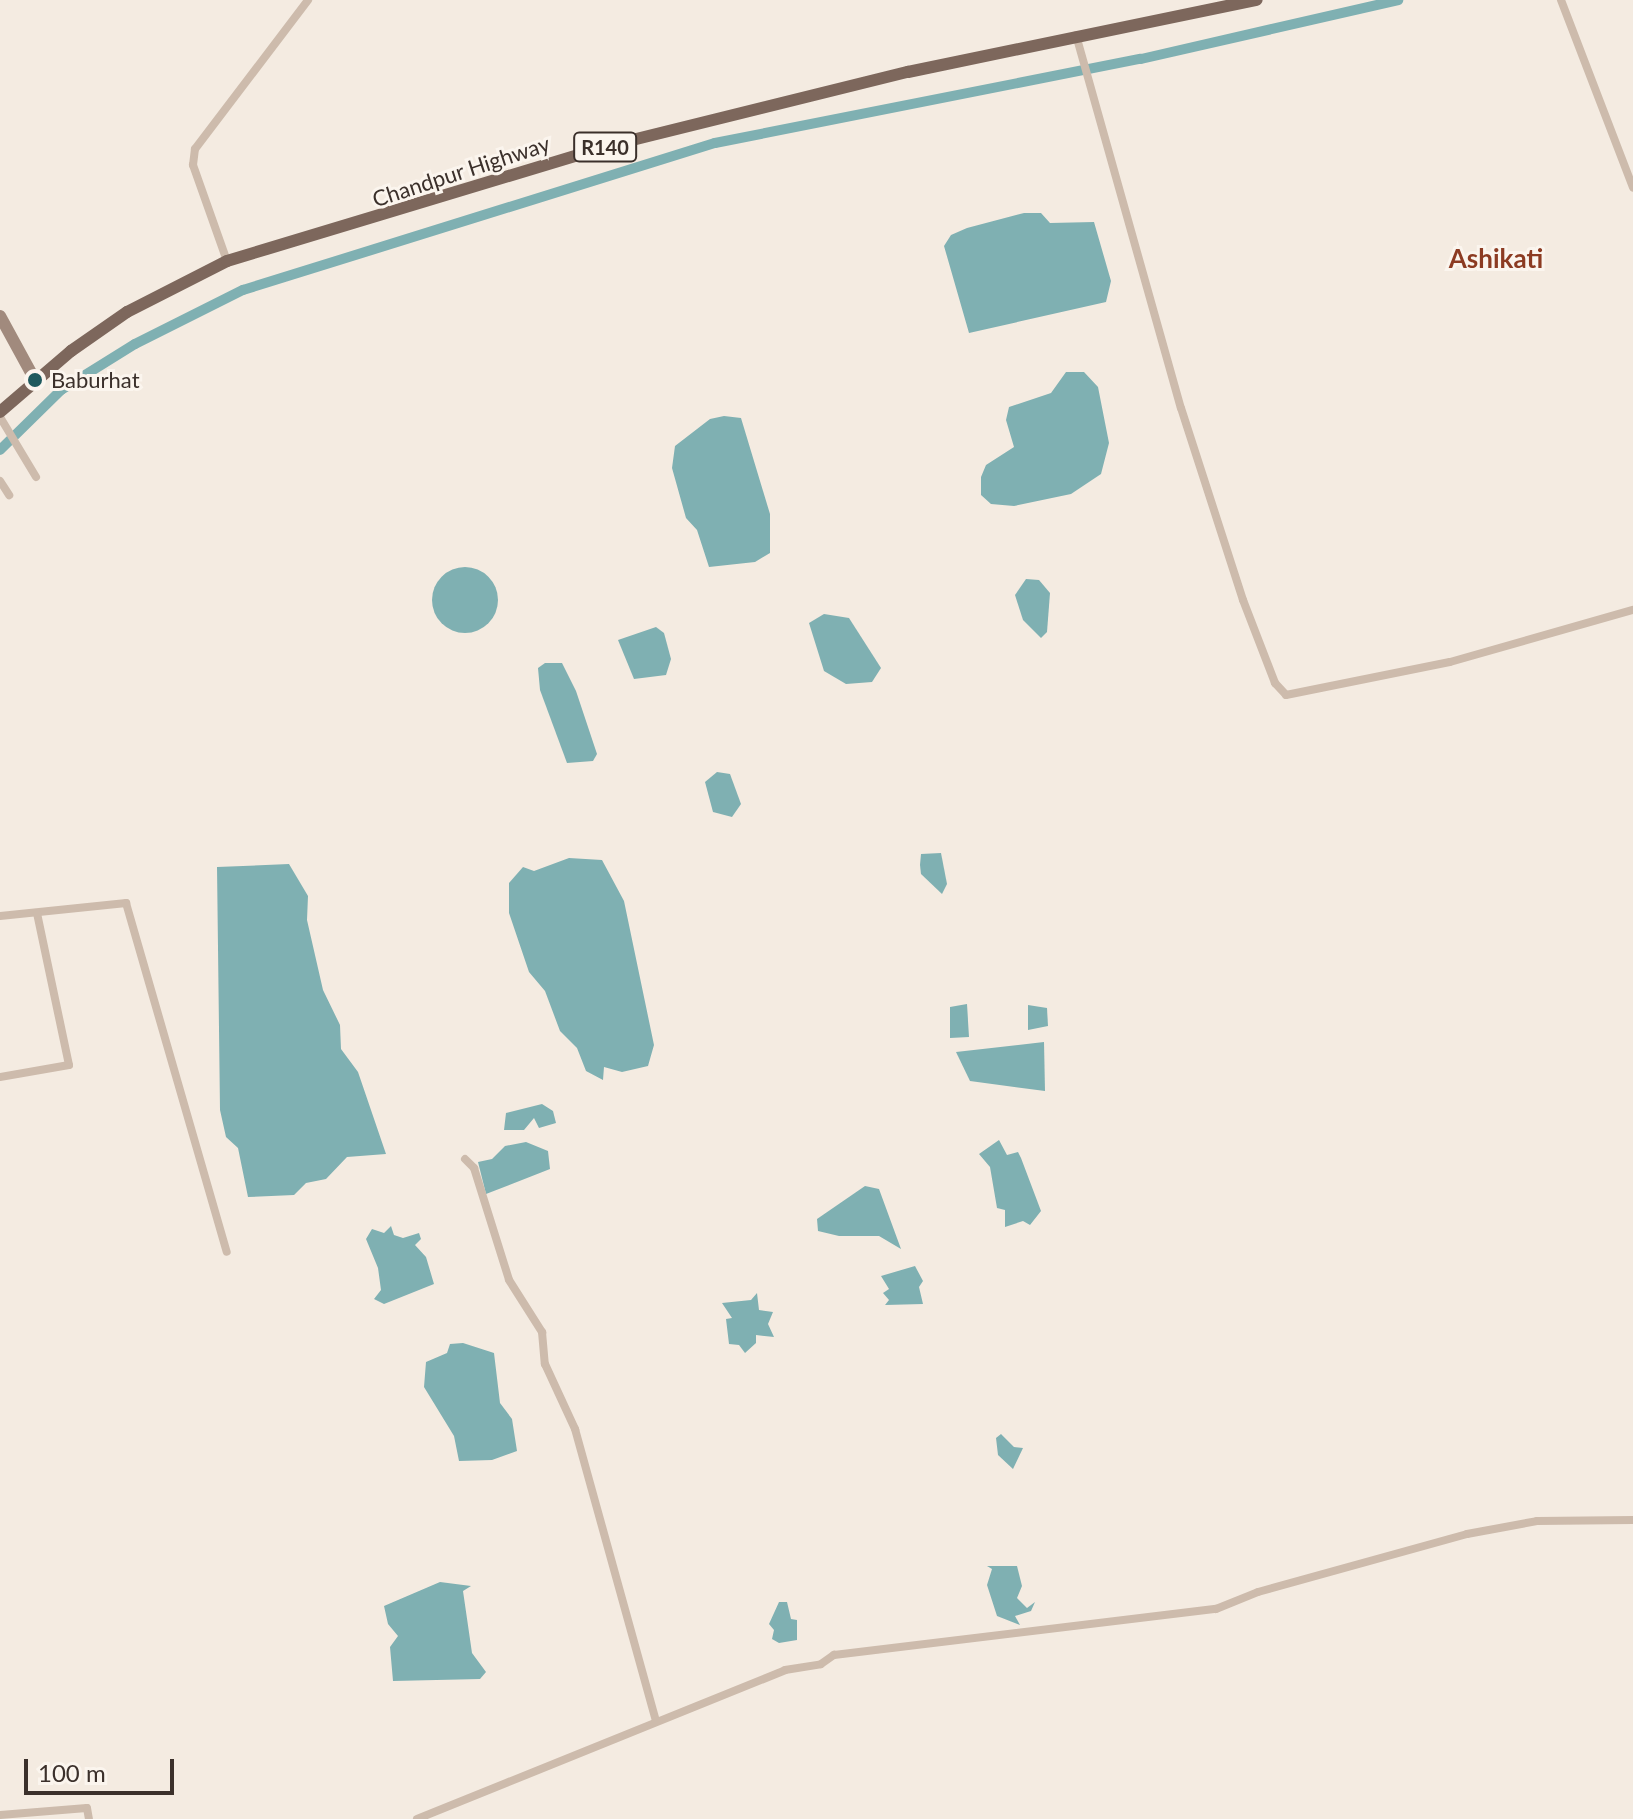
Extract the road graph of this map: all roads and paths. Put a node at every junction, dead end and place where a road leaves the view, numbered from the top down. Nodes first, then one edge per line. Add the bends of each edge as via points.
1 (308, 0) edge
2 (1257, 0) edge
3 (1561, 0) edge
4 (1076, 35) junction
5 (1633, 188) edge
6 (227, 261) junction
7 (0, 316) edge
8 (4, 334) edge
9 (35, 380) junction
10 (0, 414) edge
11 (36, 477) dead end
12 (0, 481) edge
13 (9, 495) dead end
14 (1633, 610) edge
15 (37, 913) junction
16 (0, 916) edge
17 (0, 1077) edge
18 (465, 1159) dead end
19 (227, 1252) dead end
20 (1633, 1520) edge
21 (656, 1721) junction
22 (0, 1815) edge
23 (89, 1819) edge
24 (417, 1819) edge

1 - 6 street via 195,149 193,165
2 - 4 main road, Chandpur Highway / R140
3 - 5 street
4 - 6 main road, Chandpur Highway / R140 via 608,146
4 - 14 street via 1200,467 1243,600 1275,683 1286,695 1450,662
6 - 9 main road, Chandpur Highway / R140 via 127,312
7 - 8 main road
8 - 9 main road
9 - 10 main road, Chandpur Highway / R140
10 - 11 street
12 - 13 street
15 - 16 street
15 - 17 street via 69,1065
15 - 19 street via 126,903
18 - 21 street via 474,1168 509,1280 542,1332 545,1364 575,1429
20 - 21 street via 1537,1521 1467,1534 1258,1592 1216,1609 834,1655
21 - 24 street
22 - 23 street via 87,1808

